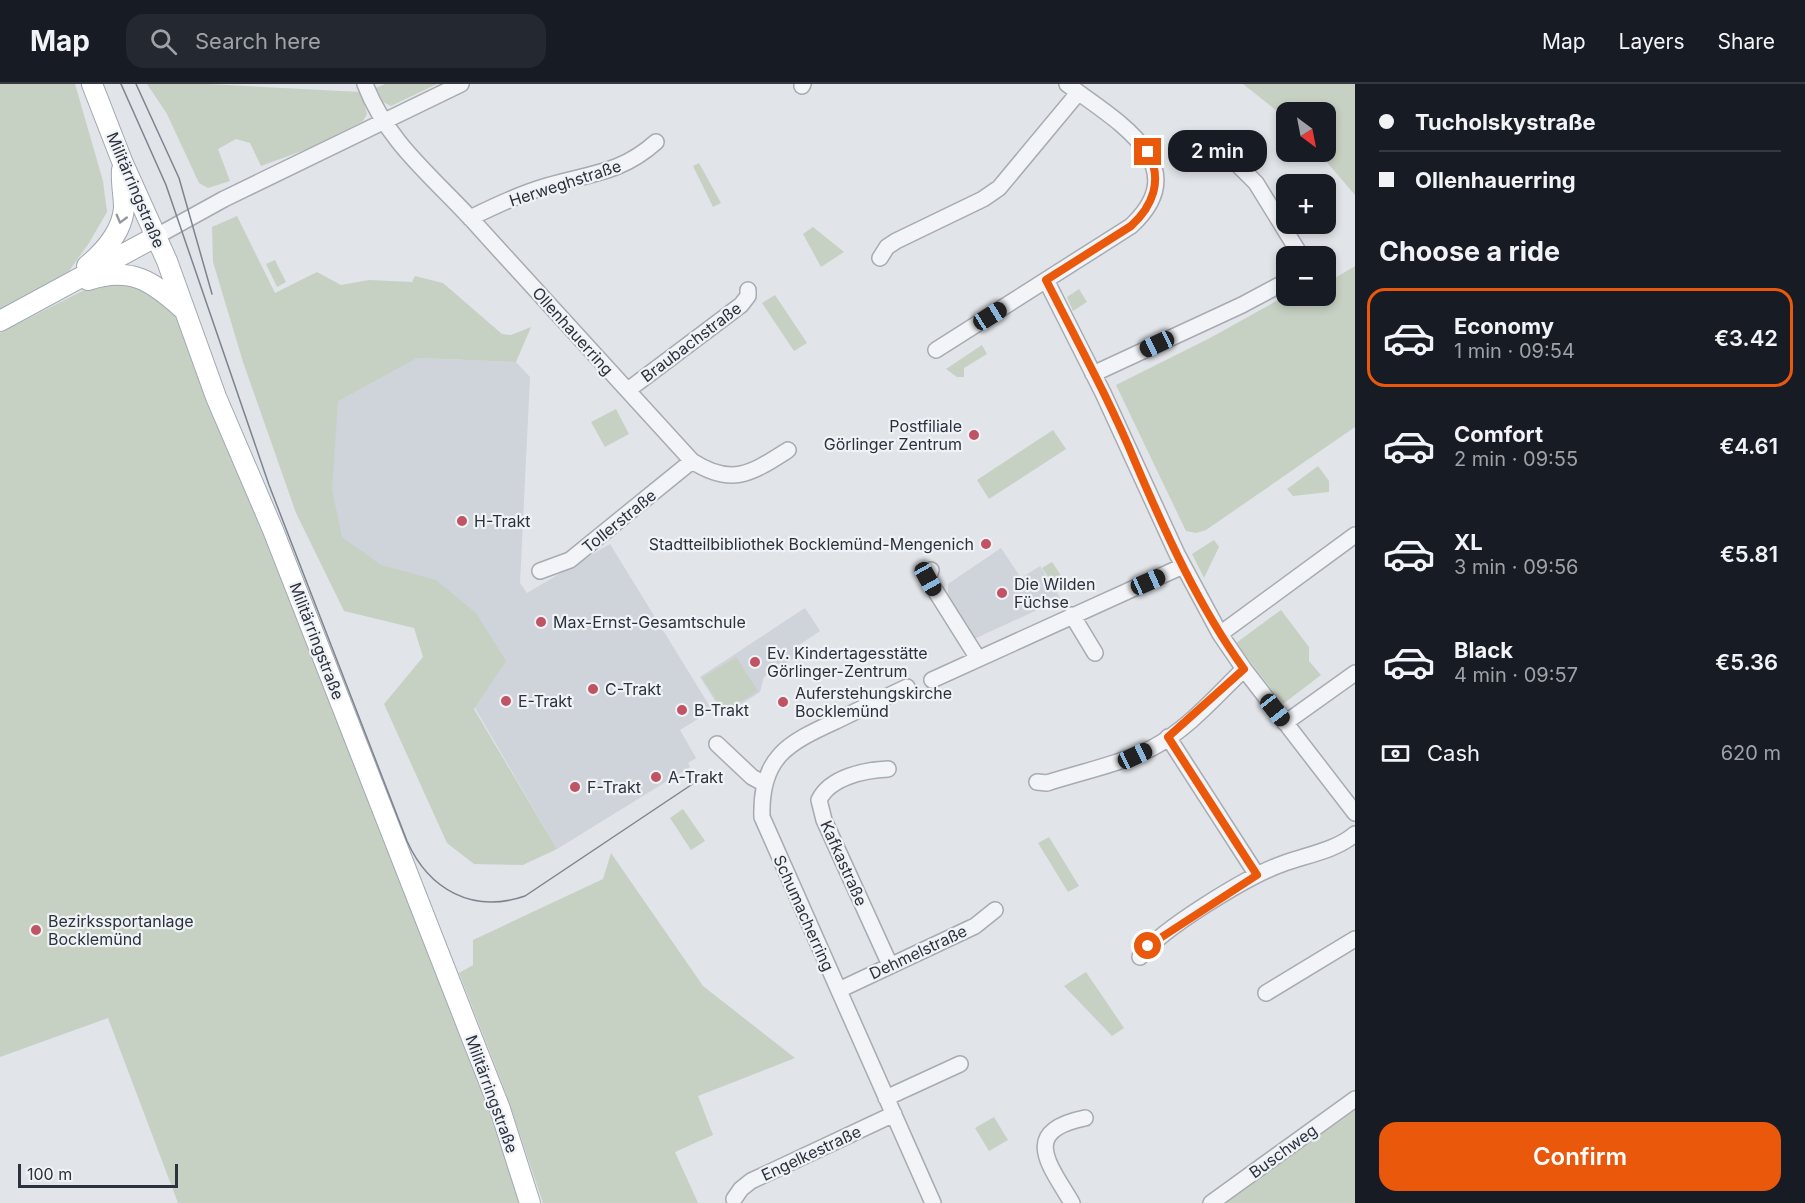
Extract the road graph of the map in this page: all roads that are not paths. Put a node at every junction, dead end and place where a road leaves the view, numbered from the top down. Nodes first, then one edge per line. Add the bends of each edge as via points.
1 (92, 84) edge
2 (365, 84) edge
3 (461, 84) edge
4 (1072, 88) edge
5 (383, 123) junction
6 (656, 142) dead end
7 (1233, 160) dead end
8 (122, 161) junction
9 (470, 218) junction
10 (157, 236) junction
11 (1295, 246) edge
12 (880, 258) dead end
13 (1046, 280) junction
14 (1276, 287) edge
15 (60, 289) junction
16 (748, 290) dead end
17 (185, 311) junction
18 (0, 321) edge
19 (936, 350) dead end
20 (1093, 374) junction
21 (628, 390) junction
22 (788, 450) dead end
23 (692, 461) junction
24 (1355, 535) edge
25 (1183, 566) junction
26 (931, 570) dead end
27 (540, 571) dead end
28 (1072, 615) junction
29 (1220, 634) junction
30 (1095, 653) dead end
31 (977, 657) junction
32 (1244, 669) junction
33 (1355, 673) edge
34 (932, 680) dead end
35 (908, 687) dead end
36 (1286, 723) junction
37 (1168, 737) junction
38 (717, 744) dead end
39 (888, 769) dead end
40 (1037, 782) dead end
41 (763, 783) junction
42 (1355, 813) edge
43 (1355, 834) edge
44 (1257, 875) junction
45 (995, 910) dead end
46 (1355, 939) edge
47 (1140, 957) dead end
48 (890, 965) junction
49 (838, 990) junction
50 (1266, 993) dead end
51 (960, 1064) dead end
52 (886, 1098) junction
53 (1355, 1099) edge
54 (894, 1114) junction
55 (1085, 1118) dead end
56 (734, 1198) dead end
57 (530, 1203) edge
58 (933, 1203) edge
59 (1072, 1203) edge
60 (1211, 1203) edge

1 - 8 main road, Militärringstraße
2 - 5 street, Ollenhauerring
3 - 5 street
4 - 12 street via 999,188 896,241
4 - 13 street via 1144,146 1155,170 1154,194 1131,226
5 - 9 street, Ollenhauerring via 415,163
5 - 10 street via 224,199
6 - 9 street, Herweghstraße via 615,170 531,191
7 - 11 street via 1256,183
8 - 10 main road, Militärringstraße
8 -> 15 main road via 124,210 119,227 100,255
9 - 21 street, Ollenhauerring
10 - 15 main road
10 - 17 main road, Militärringstraße
13 - 19 street
13 - 20 street
14 - 20 street
15 - 17 main road via 94,278 138,276 160,288
15 - 18 main road
16 - 21 street, Braubachstraße via 741,305
17 - 57 main road, Militärringstraße via 496,1099
20 - 25 street
21 - 23 street, Ollenhauerring
22 - 23 street, Ollenhauerring via 757,470 740,475 721,475
23 - 27 street, Tollerstraße via 570,560
24 - 29 street
25 - 28 street
25 - 29 street
26 - 31 street via 928,579
28 - 30 street
28 - 31 street
29 - 32 street
31 - 34 street
32 - 36 street
32 - 37 street
33 - 36 street
35 - 41 street, Schumacherring via 796,740 778,756
36 - 42 street
37 - 40 street via 1135,756 1047,783
37 - 44 street
38 - 41 street
39 - 48 street, Kafkastraße via 858,773 829,787 819,800 824,820
41 - 49 street, Schumacherring via 762,817
43 - 44 street via 1335,846
44 - 47 street via 1162,934
45 - 48 street, Dehmelstraße via 975,926
46 - 50 street
48 - 49 street, Dehmelstraße
49 - 52 street, Schumacherring
51 - 52 street
52 - 54 street, Schumacherring
53 - 60 street, Buschweg
54 - 56 street, Engelkestraße via 751,1181
54 - 58 street, Schumacherring
55 - 59 street via 1061,1125 1049,1133 1043,1144 1047,1161

